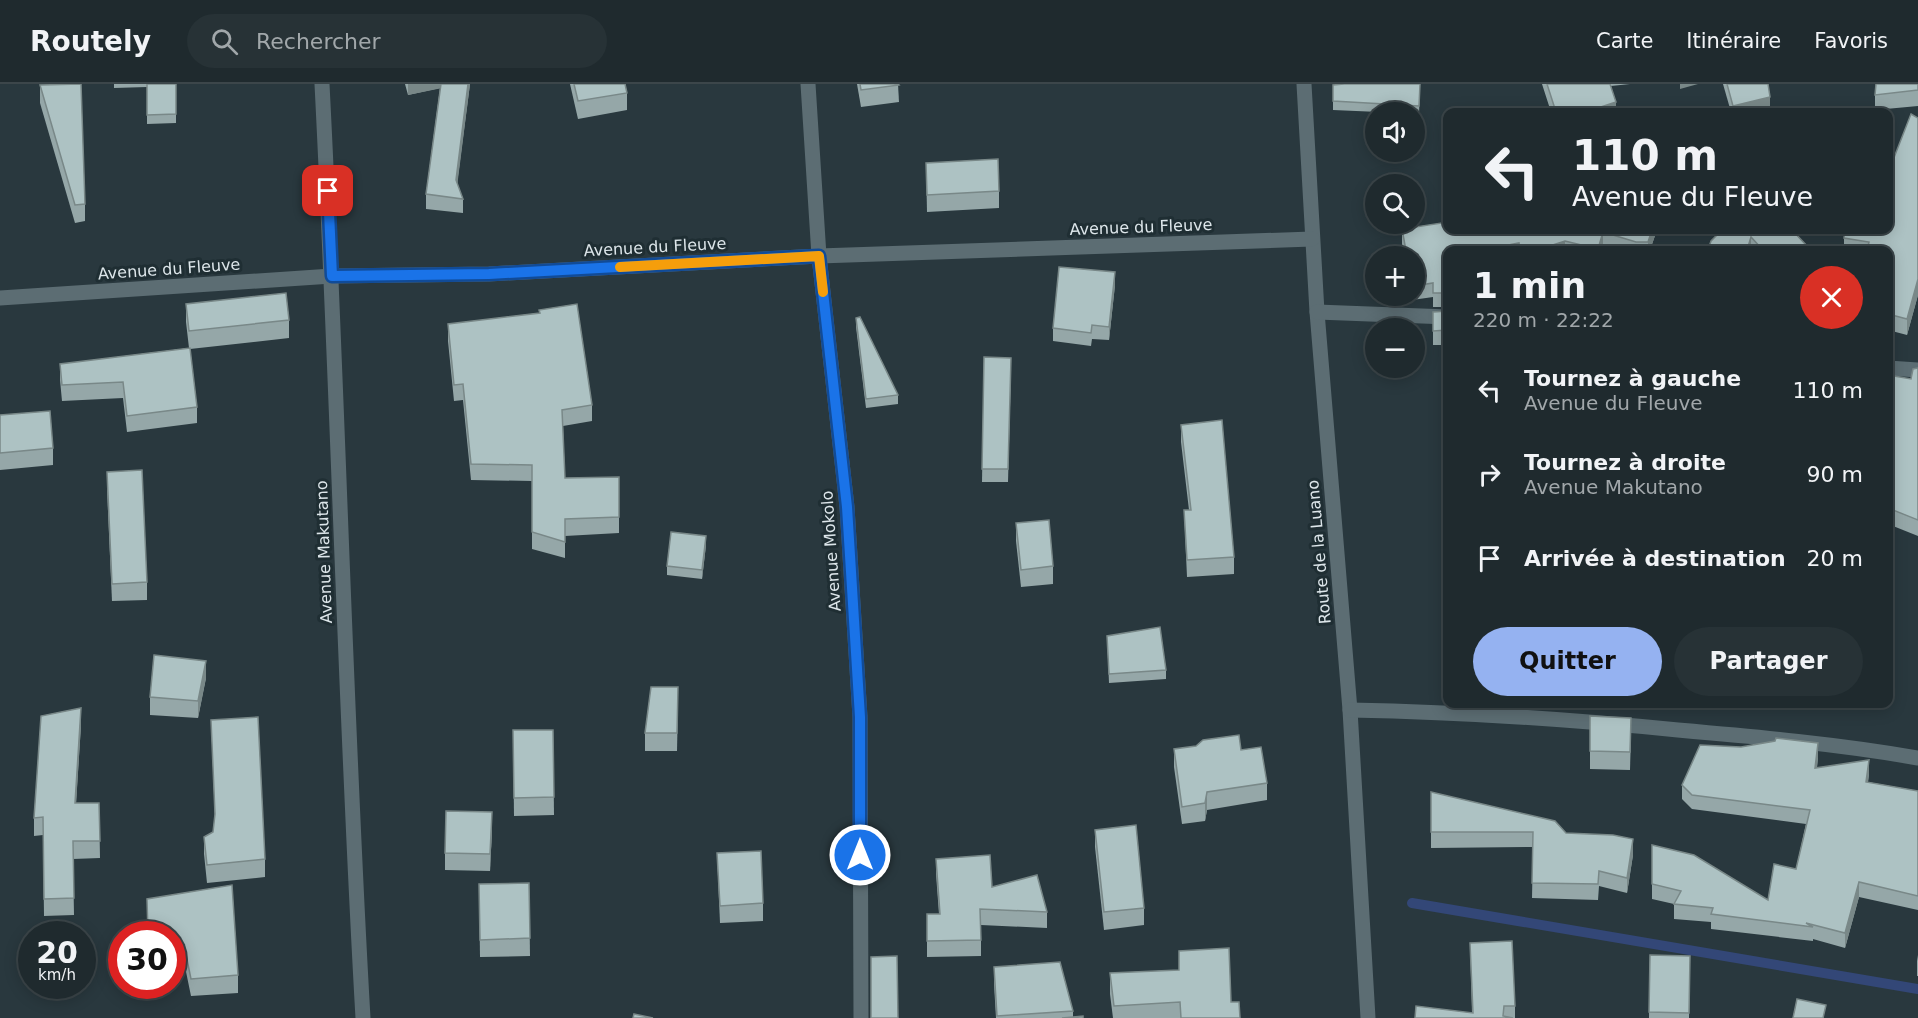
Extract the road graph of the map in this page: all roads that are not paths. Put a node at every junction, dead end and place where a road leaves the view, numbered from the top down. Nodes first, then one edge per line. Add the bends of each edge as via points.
1 (322, 84) edge
2 (808, 84) edge
3 (1304, 84) edge
4 (1312, 239) junction
5 (819, 256) junction
6 (332, 276) junction
7 (0, 298) edge
8 (1317, 312) junction
9 (1443, 317) edge
10 (1893, 368) edge
11 (1918, 370) edge
12 (1350, 710) junction
13 (1918, 758) edge
14 (363, 1018) edge
15 (861, 1018) edge
16 (1368, 1018) edge

1 - 6 street, Avenue Makutano
2 - 5 street, Avenue Mokolo
3 - 4 street, Route de la Luano
4 - 5 street, Avenue du Fleuve
4 - 8 street, Route de la Luano
5 - 6 street, Avenue du Fleuve via 489,274
5 - 15 street, Avenue Mokolo via 847,507 859,705
6 - 7 street, Avenue du Fleuve
6 - 14 street, Avenue Makutano via 350,791
8 - 9 street
8 - 12 street, Route de la Luano
10 - 11 street
12 - 13 street via 1449,711 1647,727 1839,744
12 - 16 street, Route de la Luano

